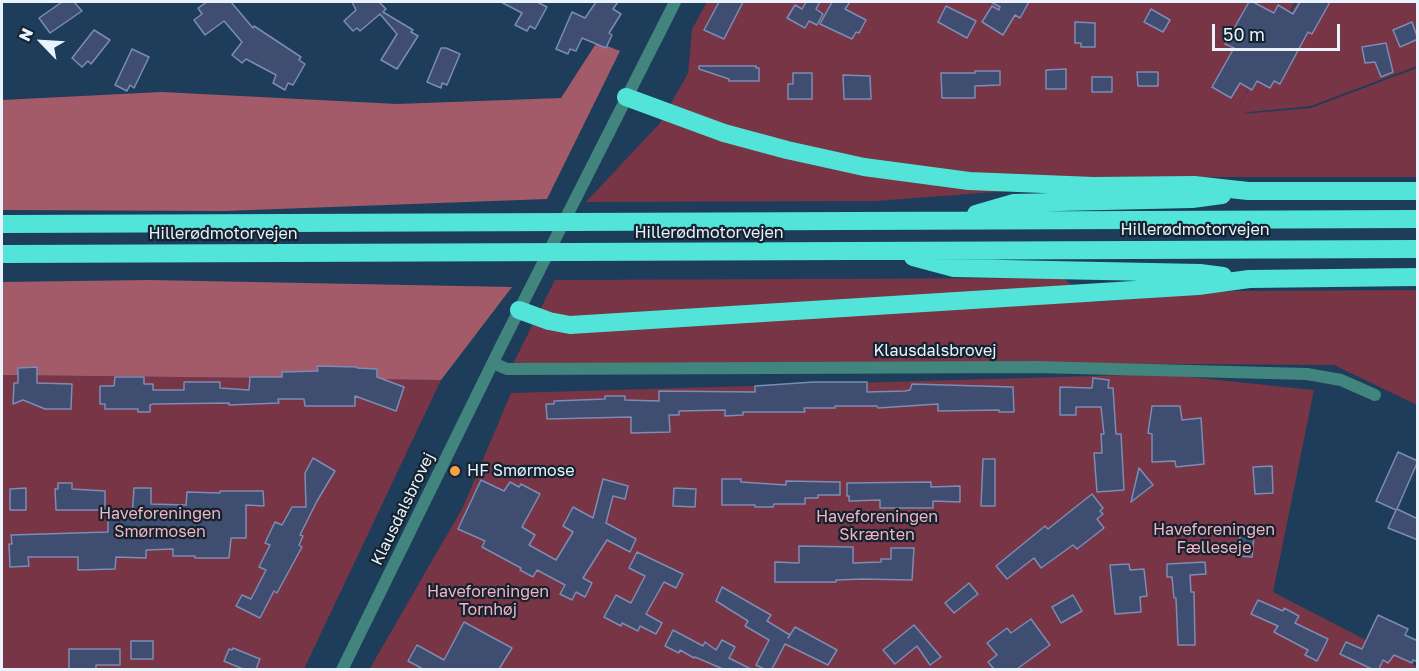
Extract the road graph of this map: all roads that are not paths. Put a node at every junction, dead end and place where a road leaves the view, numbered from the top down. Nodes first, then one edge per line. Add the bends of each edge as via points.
1 (675, 2) edge
2 (626, 97) junction
3 (1248, 191) junction
4 (1418, 191) edge
5 (1418, 219) edge
6 (950, 220) junction
7 (2, 224) edge
8 (1418, 249) edge
9 (888, 251) junction
10 (2, 254) edge
11 (1418, 278) edge
12 (1249, 279) junction
13 (519, 310) junction
14 (493, 363) junction
15 (1375, 395) dead end
16 (342, 669) edge

1 - 2 street, Klausdalsbrovej
2 - 3 highway via 724,133 864,167 969,181 1194,185
2 - 13 street, Klausdalsbrovej
3 - 4 highway
3 - 6 highway via 1192,199 1014,203
5 - 6 highway, Hillerødmotorvejen
6 - 7 highway, Hillerødmotorvejen
8 - 9 highway, Hillerødmotorvejen
9 - 10 highway, Hillerødmotorvejen
9 - 12 highway via 954,268 1200,273
11 - 12 highway
12 - 13 highway via 1198,286 570,325
13 - 14 street, Klausdalsbrovej
14 - 15 street, Klausdalsbrovej via 507,369 1037,367 1307,374 1341,380
14 - 16 street, Klausdalsbrovej

